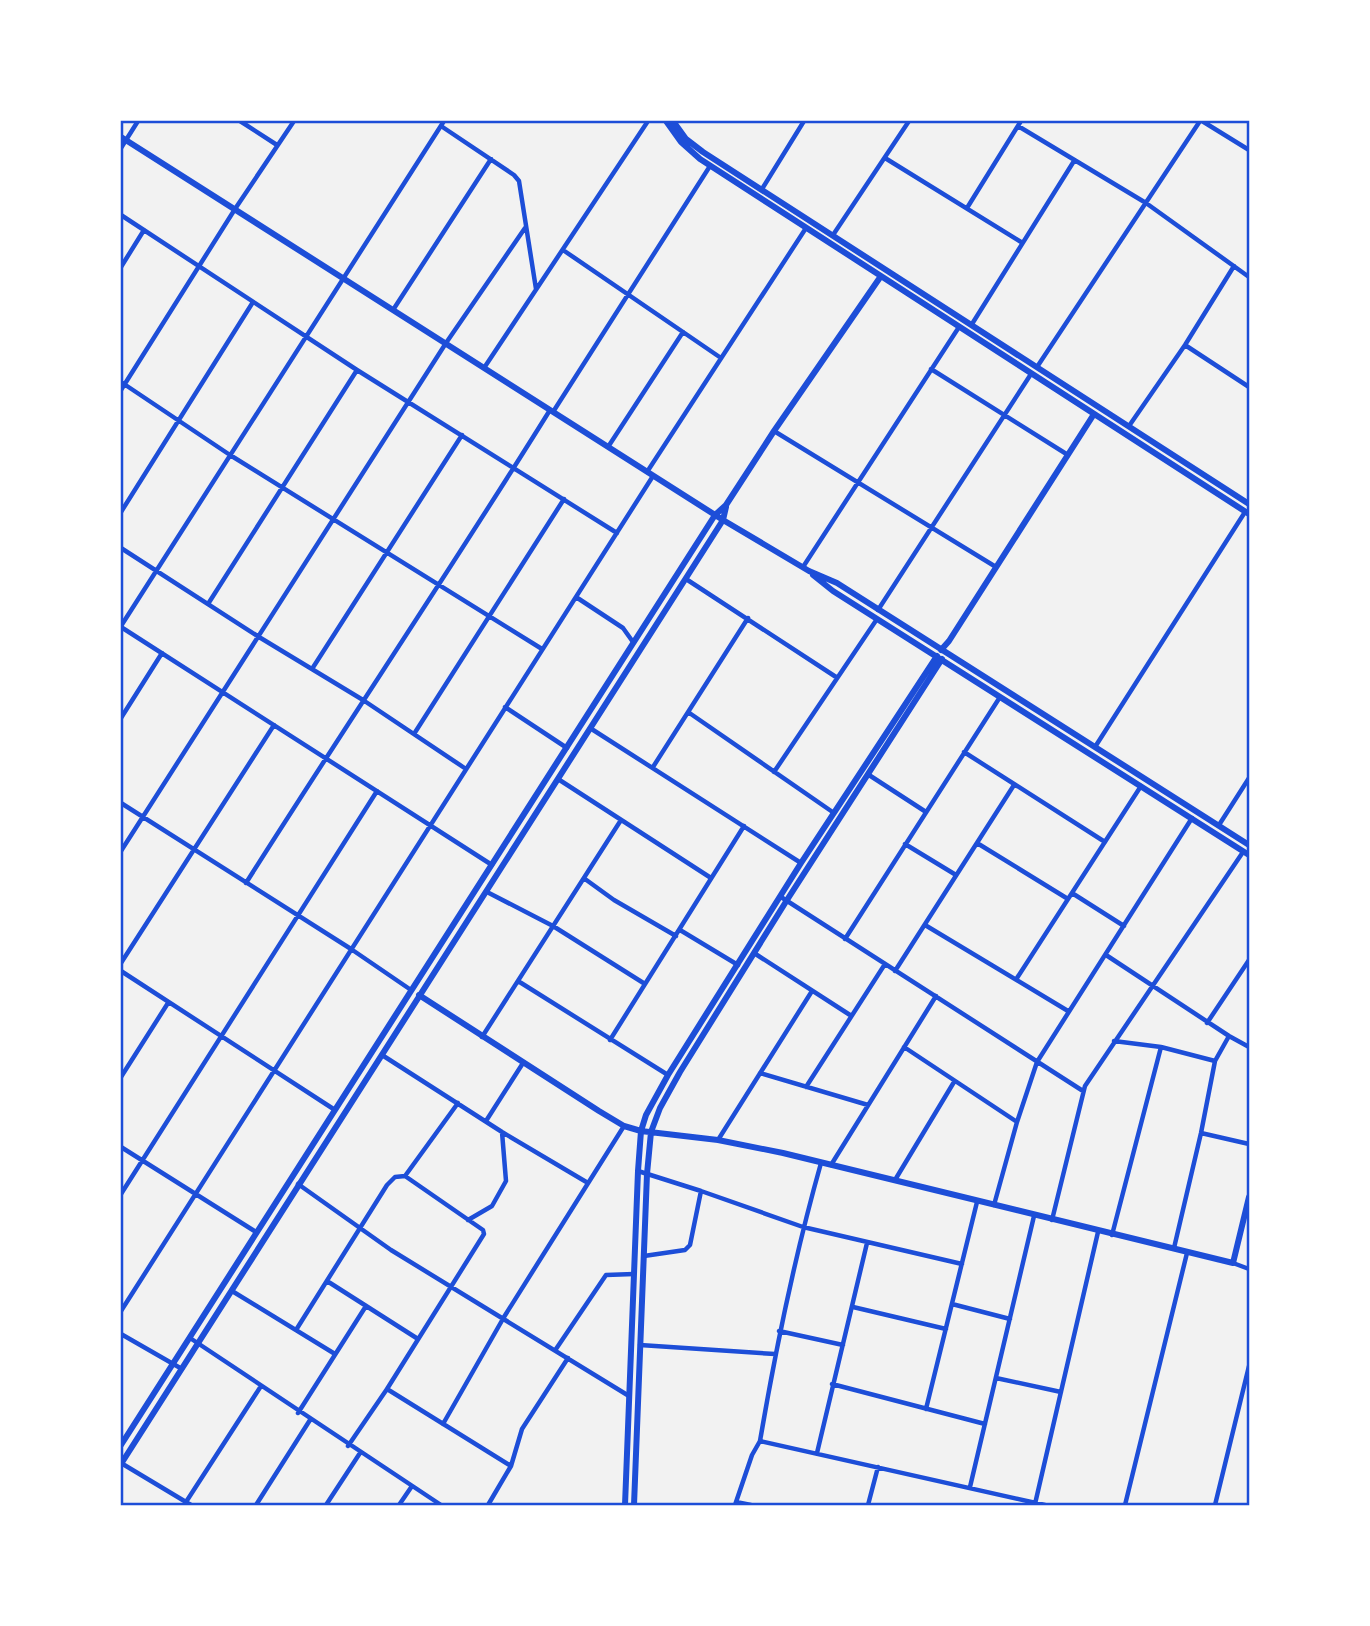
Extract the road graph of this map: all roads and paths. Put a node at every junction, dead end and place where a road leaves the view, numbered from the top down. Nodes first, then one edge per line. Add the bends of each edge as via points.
1 (138, 121) edge
2 (240, 121) edge
3 (294, 121) edge
4 (648, 121) edge
5 (666, 121) edge
6 (673, 121) edge
7 (804, 121) edge
8 (909, 121) edge
9 (1201, 121) edge
10 (443, 123) edge
11 (1020, 123) edge
12 (123, 138) edge
13 (277, 145) junction
14 (121, 148) edge
15 (1249, 150) edge
16 (885, 158) junction
17 (491, 159) junction
18 (1074, 161) junction
19 (710, 166) junction
20 (762, 189) junction
21 (1146, 203) junction
22 (967, 208) junction
23 (235, 209) junction
24 (121, 215) edge
25 (525, 228) junction
26 (806, 228) junction
27 (144, 230) junction
28 (833, 235) junction
29 (1021, 242) junction
30 (563, 250) junction
31 (1234, 266) junction
32 (121, 267) edge
33 (199, 267) junction
34 (881, 276) junction
35 (1249, 277) edge
36 (343, 278) junction
37 (536, 289) junction
38 (628, 294) junction
39 (253, 302) junction
40 (393, 310) junction
41 (972, 324) junction
42 (959, 327) junction
43 (683, 332) junction
44 (306, 336) junction
45 (446, 344) junction
46 (1185, 345) junction
47 (721, 358) junction
48 (1037, 367) junction
49 (484, 368) junction
50 (931, 369) junction
51 (357, 370) junction
52 (1031, 374) junction
53 (123, 384) edge
54 (1249, 384) edge
55 (121, 390) edge
56 (409, 401) junction
57 (551, 411) junction
58 (1094, 414) junction
59 (1004, 415) junction
60 (179, 420) junction
61 (1129, 426) junction
62 (774, 431) junction
63 (461, 435) junction
64 (608, 447) junction
65 (230, 455) junction
66 (1068, 455) junction
67 (514, 468) junction
68 (650, 474) junction
69 (857, 484) junction
70 (282, 488) junction
71 (564, 499) junction
72 (1249, 504) edge
73 (726, 505) junction
74 (121, 512) edge
75 (1247, 513) edge
76 (715, 515) junction
77 (334, 520) junction
78 (723, 520) junction
79 (931, 528) junction
80 (617, 533) junction
81 (121, 548) edge
82 (386, 553) junction
83 (996, 568) junction
84 (806, 569) junction
85 (157, 570) junction
86 (685, 578) junction
87 (438, 587) junction
88 (674, 588) junction
89 (576, 597) junction
90 (208, 604) junction
91 (878, 610) junction
92 (490, 618) junction
93 (748, 618) junction
94 (877, 619) junction
95 (121, 626) edge
96 (259, 637) junction
97 (633, 642) junction
98 (542, 649) junction
99 (162, 653) junction
100 (941, 654) junction
101 (312, 670) junction
102 (836, 677) junction
103 (224, 693) junction
104 (1000, 696) junction
105 (363, 700) junction
106 (505, 707) junction
107 (688, 712) junction
108 (594, 713) junction
109 (121, 718) edge
110 (274, 725) junction
111 (590, 728) junction
112 (414, 734) junction
113 (1095, 747) junction
114 (567, 748) junction
115 (964, 752) junction
116 (325, 758) junction
117 (653, 767) junction
118 (466, 769) junction
119 (774, 772) junction
120 (869, 775) junction
121 (1249, 778) edge
122 (558, 779) junction
123 (1014, 785) junction
124 (1141, 786) junction
125 (377, 791) junction
126 (121, 803) edge
127 (926, 812) junction
128 (835, 814) junction
129 (143, 817) junction
130 (1192, 818) junction
131 (621, 820) junction
132 (430, 825) junction
133 (1219, 825) junction
134 (744, 826) junction
135 (976, 842) junction
136 (1105, 842) junction
137 (905, 844) junction
138 (1249, 845) edge
139 (193, 849) junction
140 (121, 851) edge
141 (1246, 853) edge
142 (801, 863) junction
143 (492, 865) junction
144 (956, 876) junction
145 (585, 878) junction
146 (711, 878) junction
147 (246, 883) junction
148 (487, 892) junction
149 (1072, 893) junction
150 (784, 899) junction
151 (1068, 899) junction
152 (298, 916) junction
153 (925, 925) junction
154 (553, 926) junction
155 (1124, 926) junction
156 (680, 930) junction
157 (676, 936) junction
158 (845, 939) junction
159 (351, 949) junction
160 (754, 953) junction
161 (1106, 955) junction
162 (1249, 960) edge
163 (121, 963) edge
164 (885, 964) junction
165 (738, 965) junction
166 (121, 971) edge
167 (895, 971) junction
168 (1017, 978) junction
169 (518, 981) junction
170 (645, 984) junction
171 (1151, 986) junction
172 (412, 990) junction
173 (813, 991) junction
174 (420, 996) junction
175 (936, 996) junction
176 (168, 1003) junction
177 (1068, 1011) junction
178 (850, 1016) junction
179 (1207, 1023) junction
180 (220, 1036) junction
181 (1228, 1036) junction
182 (482, 1037) junction
183 (610, 1040) junction
184 (1114, 1041) junction
185 (904, 1047) junction
186 (1161, 1047) junction
187 (1249, 1047) edge
188 (382, 1055) junction
189 (1215, 1061) junction
190 (1037, 1062) junction
191 (523, 1063) junction
192 (275, 1072) junction
193 (760, 1073) junction
194 (668, 1075) junction
195 (121, 1076) edge
196 (954, 1082) junction
197 (806, 1087) junction
198 (1083, 1091) junction
199 (458, 1103) junction
200 (868, 1105) junction
201 (335, 1110) junction
202 (486, 1121) junction
203 (1017, 1122) junction
204 (624, 1126) junction
205 (641, 1131) junction
206 (502, 1132) junction
207 (651, 1132) junction
208 (1201, 1133) junction
209 (718, 1140) junction
210 (1249, 1144) edge
211 (121, 1147) edge
212 (142, 1160) junction
213 (821, 1163) junction
214 (830, 1165) junction
215 (638, 1171) junction
216 (647, 1174) junction
217 (405, 1176) junction
218 (895, 1180) junction
219 (589, 1183) junction
220 (298, 1184) junction
221 (701, 1191) junction
222 (121, 1194) edge
223 (196, 1195) junction
224 (1249, 1197) edge
225 (977, 1202) junction
226 (994, 1205) junction
227 (1034, 1216) junction
228 (468, 1220) junction
229 (1052, 1221) junction
230 (803, 1227) junction
231 (360, 1228) junction
232 (256, 1232) junction
233 (1098, 1232) junction
234 (1112, 1235) junction
235 (867, 1243) junction
236 (1174, 1250) junction
237 (1186, 1253) junction
238 (643, 1256) junction
239 (962, 1264) junction
240 (1233, 1264) junction
241 (1249, 1269) edge
242 (634, 1274) junction
243 (327, 1281) junction
244 (451, 1285) junction
245 (232, 1291) junction
246 (952, 1304) junction
247 (366, 1306) junction
248 (853, 1307) junction
249 (121, 1311) edge
250 (504, 1317) junction
251 (1010, 1319) junction
252 (946, 1329) junction
253 (296, 1330) junction
254 (779, 1331) junction
255 (121, 1334) edge
256 (190, 1338) junction
257 (418, 1339) junction
258 (198, 1344) junction
259 (640, 1345) junction
260 (843, 1345) junction
261 (556, 1350) junction
262 (335, 1354) junction
263 (775, 1354) junction
264 (568, 1358) junction
265 (173, 1364) junction
266 (1249, 1366) edge
267 (182, 1369) junction
268 (996, 1378) junction
269 (832, 1384) junction
270 (261, 1386) junction
271 (387, 1389) junction
272 (1061, 1392) junction
273 (630, 1396) junction
274 (926, 1409) junction
275 (298, 1412) junction
276 (310, 1420) junction
277 (443, 1424) junction
278 (985, 1424) junction
279 (760, 1441) junction
280 (121, 1445) edge
281 (348, 1446) junction
282 (360, 1453) junction
283 (817, 1453) junction
284 (121, 1463) edge
285 (511, 1466) junction
286 (878, 1467) junction
287 (412, 1486) junction
288 (970, 1487) junction
289 (735, 1503) edge
290 (188, 1504) edge
291 (1035, 1504) edge
292 (256, 1505) edge
293 (326, 1505) edge
294 (399, 1505) edge
295 (441, 1505) edge
296 (488, 1505) edge
297 (625, 1505) edge
298 (634, 1505) edge
299 (751, 1505) edge
300 (869, 1505) edge
301 (1045, 1505) edge
302 (1125, 1505) edge
303 (1215, 1505) edge

1 - 12 street
2 - 13 street
3 - 13 street
4 - 30 street
5 - 19 street via 681,142
6 - 20 street via 692,144
7 - 20 street
8 - 16 street
9 - 15 street
9 - 21 street
10 - 17 street
10 - 36 street
11 - 18 street
11 - 22 street
12 - 14 street
12 - 23 street
13 - 23 street
16 - 22 street
16 - 28 street
17 - 25 street via 519,181
17 - 40 street
18 - 21 street
18 - 29 street
19 - 26 street
19 - 38 street
20 - 28 street
21 - 31 street
21 - 48 street
22 - 29 street
23 - 33 street
23 - 36 street
24 - 27 street
25 - 37 street
25 - 45 street
26 - 34 street
26 - 47 street
27 - 32 street
27 - 33 street
28 - 41 street
29 - 41 street
30 - 37 street
30 - 38 street
31 - 35 street
31 - 46 street
33 - 39 street
33 - 53 street
34 - 42 street
34 - 62 street
36 - 40 street
36 - 44 street
37 - 49 street
38 - 43 street
38 - 57 street
39 - 44 street
39 - 60 street
40 - 45 street
41 - 48 street
42 - 50 street
42 - 52 street
43 - 47 street
43 - 64 street
44 - 51 street
44 - 65 street
45 - 49 street
45 - 56 street
46 - 54 street
46 - 61 street
47 - 68 street
48 - 61 street
49 - 57 street
50 - 59 street
50 - 69 street
51 - 56 street
51 - 70 street
52 - 58 street
52 - 59 street
53 - 55 street
53 - 60 street
56 - 63 street
56 - 77 street
57 - 64 street
57 - 67 street
58 - 66 street
58 - 75 street
59 - 66 street
59 - 79 street
60 - 65 street
60 - 74 street
61 - 72 street
62 - 69 street
62 - 73 street
63 - 67 street
63 - 82 street
64 - 68 street
65 - 70 street
65 - 85 street
66 - 83 street
67 - 71 street
67 - 87 street
68 - 76 street
68 - 80 street
69 - 79 street
69 - 84 street
70 - 77 street
70 - 90 street
71 - 80 street
71 - 92 street
73 - 76 street
73 - 78 street
75 - 113 street
76 - 78 street
76 - 88 street
77 - 82 street
77 - 96 street
78 - 84 street
78 - 86 street
79 - 83 street
79 - 91 street
80 - 89 street
81 - 85 street
82 - 87 street
82 - 101 street
83 - 100 street
84 - 91 street
84 - 94 street
85 - 90 street
85 - 95 street
86 - 88 street
86 - 93 street
87 - 92 street
87 - 105 street
88 - 97 street
88 - 108 street
89 - 97 street via 623,628
89 - 98 street
90 - 96 street
91 - 100 street
92 - 98 street
92 - 112 street
93 - 102 street
93 - 107 street
94 - 100 street
94 - 102 street
95 - 99 street
96 - 101 street
96 - 103 street
97 - 108 street
98 - 106 street
99 - 103 street
99 - 109 street
100 - 104 street
100 - 113 street
100 - 120 street
100 - 128 street
101 - 105 street
102 - 119 street
103 - 110 street
103 - 129 street
104 - 115 street
104 - 124 street
105 - 112 street
105 - 116 street
106 - 114 street
106 - 118 street
107 - 117 street
107 - 119 street
108 - 111 street
108 - 114 street
110 - 116 street
110 - 139 street
111 - 117 street
111 - 122 street
112 - 118 street
113 - 133 street
114 - 143 street
115 - 123 street
115 - 127 street
116 - 125 street
116 - 147 street
117 - 134 street
118 - 132 street
119 - 128 street
120 - 127 street
120 - 150 street
121 - 133 street
122 - 131 street
122 - 148 street
123 - 135 street
123 - 136 street
124 - 130 street
124 - 136 street
125 - 132 street
125 - 152 street
126 - 129 street
127 - 137 street
128 - 142 street
129 - 139 street
129 - 140 street
130 - 141 street
130 - 155 street
131 - 145 street
131 - 146 street
132 - 143 street
132 - 159 street
133 - 138 street
134 - 142 street
134 - 146 street
135 - 144 street
135 - 151 street
136 - 149 street
137 - 144 street
137 - 158 street
139 - 147 street
139 - 163 street
141 - 171 street
142 - 150 street
143 - 172 street
144 - 153 street
145 - 154 street
145 - 157 street
146 - 156 street
147 - 152 street
148 - 154 street
148 - 174 street
149 - 151 street
149 - 155 street
150 - 158 street
150 - 160 street
150 - 165 street
151 - 168 street
152 - 159 street
152 - 180 street
153 - 167 street
153 - 168 street
154 - 169 street
154 - 170 street
155 - 161 street
156 - 157 street
156 - 165 street
157 - 170 street
158 - 164 street
159 - 172 street
159 - 192 street
160 - 173 street
160 - 207 street via 680,1072
161 - 171 street
161 - 177 street
162 - 179 street
164 - 167 street
164 - 178 street
165 - 194 street
166 - 176 street
167 - 175 street
168 - 177 street
169 - 182 street
169 - 183 street
170 - 183 street
171 - 179 street
171 - 184 street
172 - 174 street
172 - 201 street
173 - 178 street
173 - 193 street
174 - 182 street
174 - 188 street
175 - 185 street
175 - 190 street
176 - 180 street
176 - 195 street
177 - 190 street
178 - 197 street
179 - 181 street
180 - 192 street
180 - 212 street
181 - 187 street
181 - 189 street
182 - 191 street
183 - 194 street
184 - 186 street
184 - 198 street
185 - 196 street
185 - 200 street
186 - 189 street
186 - 234 street
188 - 199 street
188 - 220 street
189 - 208 street
190 - 198 street
190 - 203 street
191 - 202 street
191 - 204 street
192 - 201 street
192 - 223 street
193 - 197 street
193 - 209 street
194 - 205 street
196 - 203 street
196 - 218 street
197 - 200 street
198 - 229 street
199 - 202 street
199 - 217 street
200 - 214 street
201 - 232 street
202 - 206 street
203 - 226 street
204 - 205 street
204 - 219 street
205 - 207 street
205 - 215 street
206 - 219 street
206 - 228 street via 506,1181 492,1206
207 - 209 street
207 - 216 street
208 - 210 street
208 - 236 street
209 - 213 street
211 - 212 street
212 - 222 street
212 - 223 street
213 - 214 street
213 - 230 street
214 - 218 street
215 - 216 street
215 - 242 street
216 - 221 street
216 - 238 street
217 - 228 street
217 - 231 street via 395,1177 387,1185
218 - 225 street
219 - 250 street
220 - 231 street
220 - 245 street
221 - 230 street
221 - 238 street via 690,1245 685,1250
223 - 232 street
223 - 249 street
224 - 240 street
225 - 226 street
225 - 239 street
226 - 227 street
227 - 229 street
227 - 251 street
228 - 244 street via 484,1234
229 - 233 street
230 - 235 street
230 - 254 street
231 - 243 street
231 - 244 street
232 - 256 street
233 - 234 street
233 - 272 street
234 - 236 street
235 - 239 street
235 - 248 street
236 - 237 street
237 - 240 street
237 - 302 street
238 - 259 street
239 - 246 street
240 - 241 street
242 - 261 street via 606,1275
242 - 273 street
243 - 247 street
243 - 253 street
244 - 250 street
244 - 257 street
245 - 253 street
245 - 258 street
246 - 251 street
246 - 252 street
247 - 257 street
247 - 262 street
248 - 252 street
248 - 260 street
250 - 261 street
250 - 277 street
251 - 268 street
252 - 274 street
253 - 262 street
254 - 260 street
254 - 263 street
255 - 265 street
256 - 258 street
256 - 265 street
257 - 271 street
258 - 267 street
258 - 270 street
259 - 263 street
259 - 298 street
260 - 269 street
261 - 264 street
262 - 275 street
263 - 279 street
264 - 273 street
264 - 285 street via 522,1429
265 - 267 street
265 - 280 street
266 - 303 street
267 - 284 street
268 - 272 street
268 - 278 street
269 - 274 street
269 - 283 street
270 - 275 street
270 - 290 street
271 - 277 street
271 - 281 street
272 - 291 street
273 - 297 street
274 - 278 street
275 - 276 street
276 - 281 street
276 - 292 street
277 - 285 street
278 - 288 street
279 - 283 street
279 - 289 street
281 - 282 street
282 - 287 street
282 - 293 street
283 - 286 street
284 - 290 street
285 - 296 street
286 - 288 street
286 - 300 street
287 - 294 street
287 - 295 street
288 - 291 street
289 - 299 street
291 - 301 street

